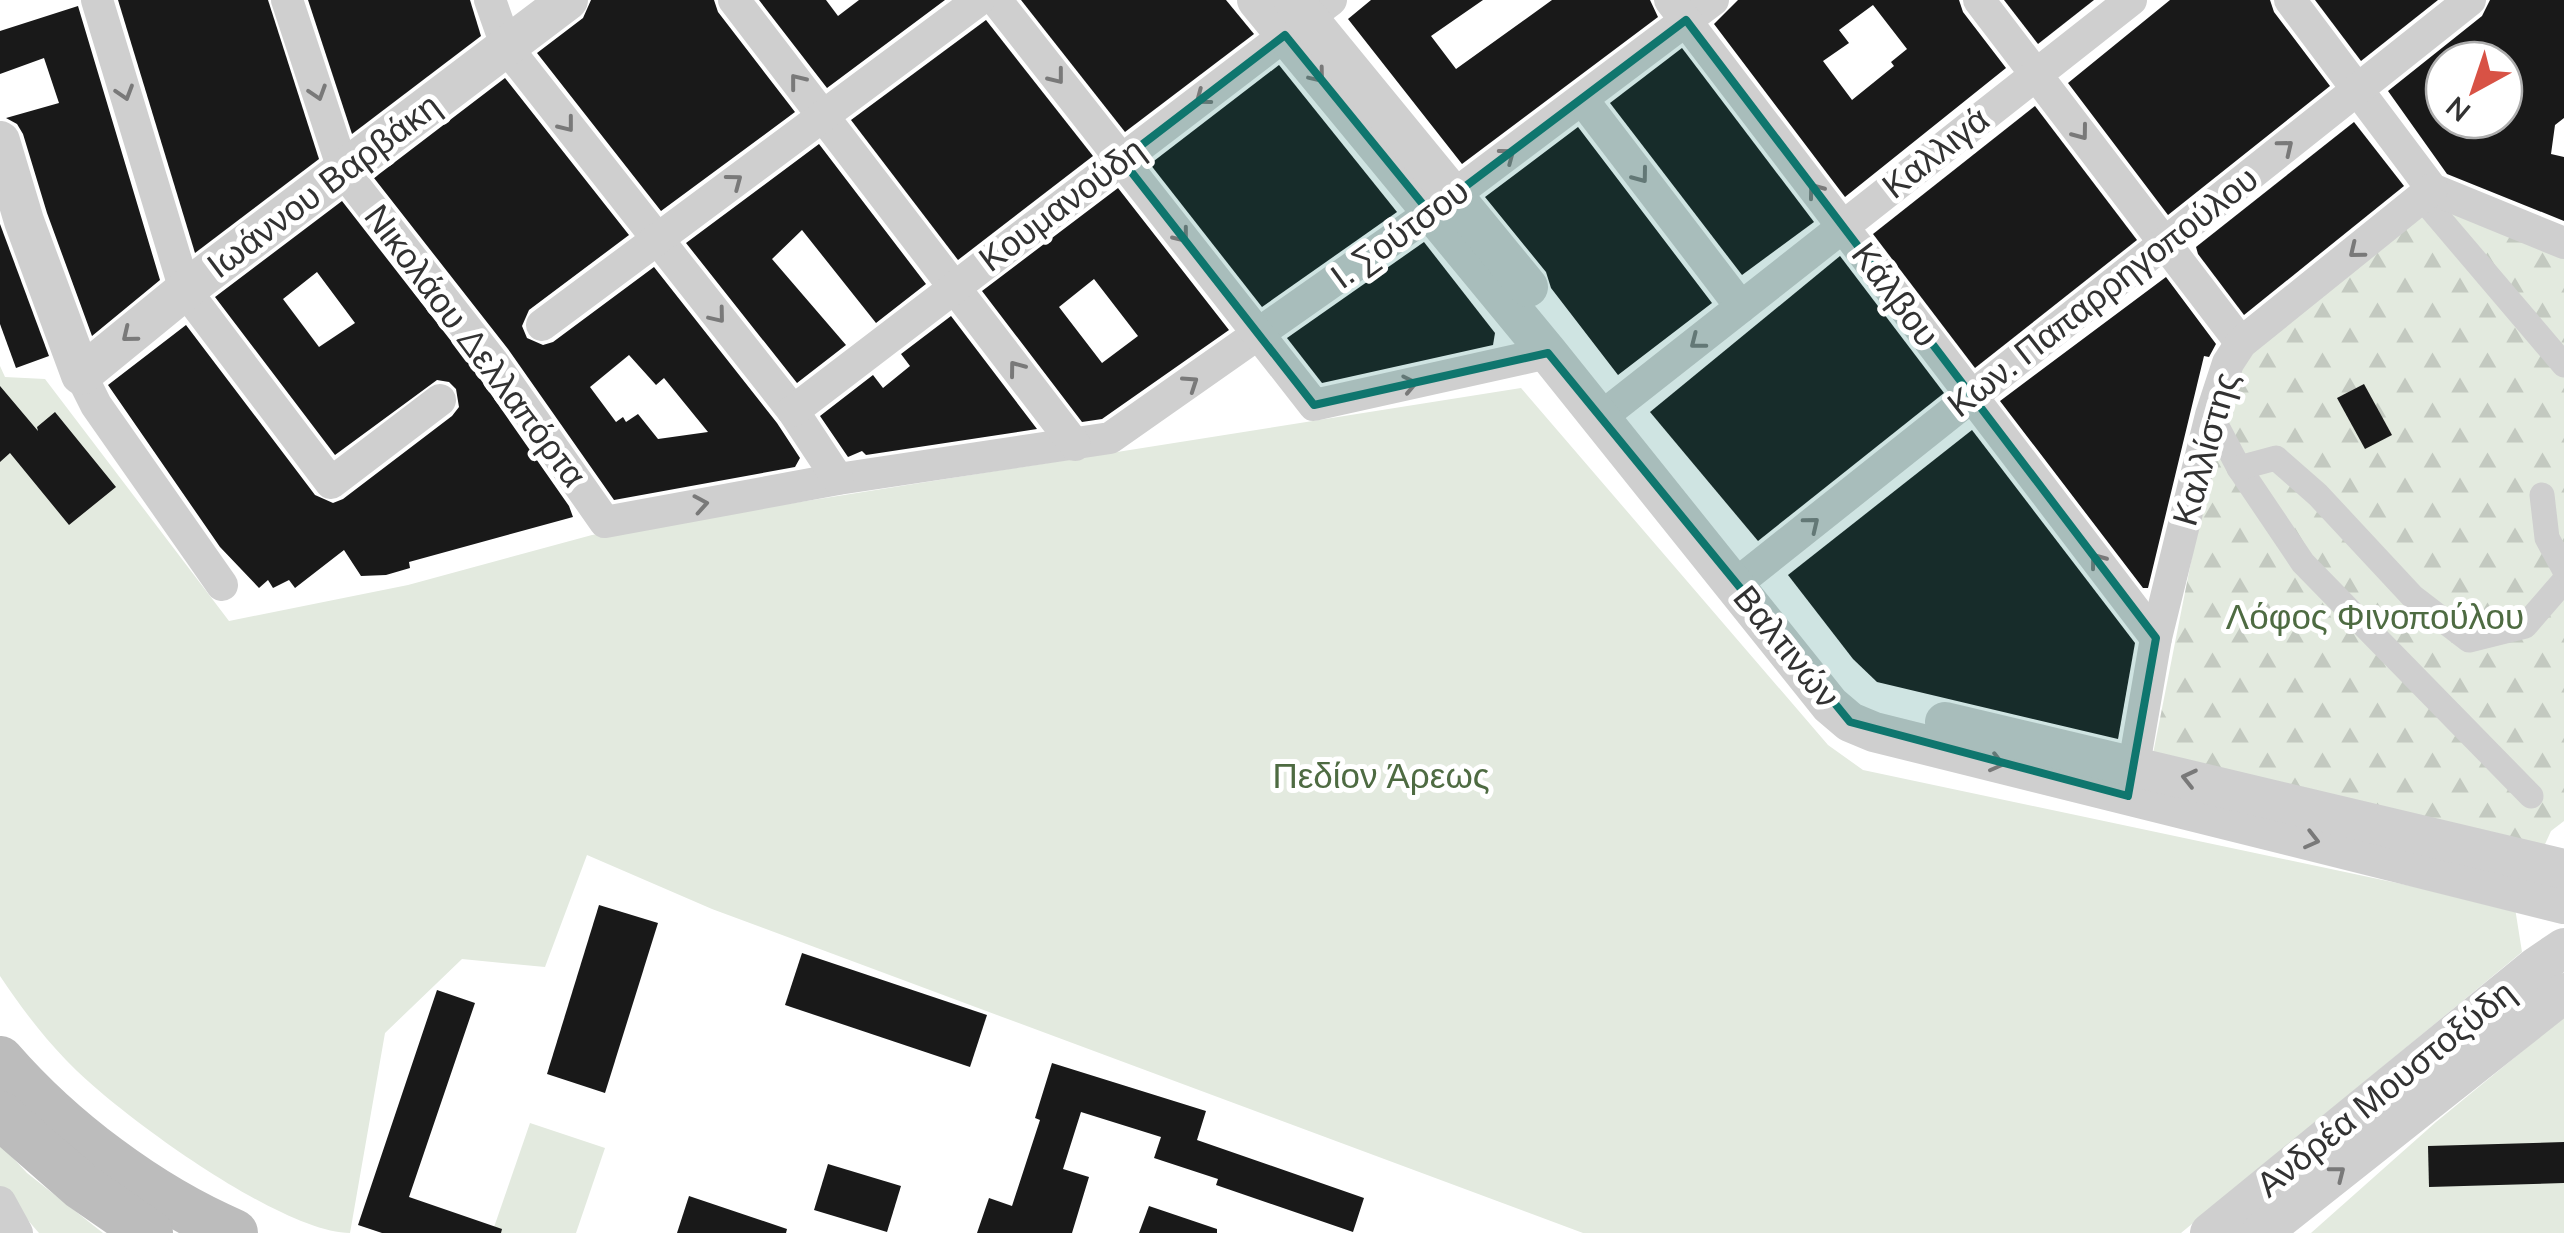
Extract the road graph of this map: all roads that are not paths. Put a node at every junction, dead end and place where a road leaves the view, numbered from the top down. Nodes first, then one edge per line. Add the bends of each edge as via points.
1 (97, 0) edge
2 (287, 0) edge
3 (490, 0) edge
4 (568, 0) edge
5 (734, 0) edge
6 (979, 0) edge
7 (996, 0) edge
8 (1257, 0) edge
9 (1713, 0) edge
10 (1980, 0) edge
11 (2131, 0) edge
12 (2290, 0) edge
13 (2470, 0) edge
14 (1678, 10) edge
15 (1304, 13) edge
16 (507, 48) junction
17 (2036, 75) junction
18 (2357, 90) junction
19 (1582, 98) junction
20 (824, 115) junction
21 (0, 141) edge
22 (1122, 160) junction
23 (344, 172) junction
24 (2427, 193) junction
25 (1442, 205) junction
26 (12, 226) edge
27 (1843, 227) junction
28 (657, 240) junction
29 (2165, 243) junction
30 (2564, 243) edge
31 (955, 288) junction
32 (185, 290) junction
33 (1741, 307) junction
34 (542, 325) dead end
35 (1260, 335) junction
36 (2242, 343) junction
37 (1548, 353) junction
38 (2564, 366) edge
39 (81, 375) junction
40 (1972, 396) junction
41 (440, 400) dead end
42 (1610, 410) junction
43 (794, 411) junction
44 (2210, 415) junction
45 (1074, 446) junction
46 (2239, 468) junction
47 (838, 479) junction
48 (2542, 495) dead end
49 (606, 522) joint
50 (2564, 569) edge
51 (1745, 577) junction
52 (2564, 580) edge
53 (222, 585) dead end
54 (2156, 638) junction
55 (2131, 780) junction
56 (2532, 796) dead end
57 (2563, 873) edge
58 (2520, 892) junction
59 (2555, 969) edge
60 (0, 1060) edge
61 (0, 1114) edge
62 (0, 1202) edge
63 (136, 1209) edge
64 (16, 1233) edge
65 (234, 1233) edge
66 (2210, 1233) edge
67 (2261, 1233) edge

1 -> 32 street
2 -> 23 street, Νικολάου Δελλαπόρτα
3 - 16 street
4 - 16 street, Ιωάννου Βαρβάκη
20 -> 5 street
6 - 20 street
7 -> 22 street
8 - 15 street, Βαλτινών
9 - 14 street, Ι. Σούτσου
10 - 17 street
11 - 17 street, Καλλιγά
12 - 18 street
13 - 18 street, Κων. Παπαρρηγοπούλου
14 - 19 street, Ι. Σούτσου
27 -> 14 street, Κάλβου
15 -> 22 street, Κουμανούδη
15 - 25 street, Βαλτινών
16 - 23 street, Ιωάννου Βαρβάκη
16 -> 28 street
17 - 27 street, Καλλιγά
17 -> 29 street
18 - 24 street
29 -> 18 street, Κων. Παπαρρηγοπούλου
25 -> 19 street, Ι. Σούτσου
19 -> 33 street
28 -> 20 street
20 - 31 street
21 - 26 street
22 - 31 street, Κουμανούδη
22 -> 35 street
23 - 32 street, Ιωάννου Βαρβάκη
23 - 49 street, Νικολάου Δελλαπόρτα via 492,361
24 - 30 street
24 -> 36 street, Καλλίστης
24 - 38 street
25 - 35 street, Ι. Σούτσου
25 - 37 street, Βαλτινών
25 - 42 street, Βαλτινών
26 - 39 street
27 - 33 street, Καλλιγά
27 - 40 street, Κάλβου
28 - 34 street
28 -> 43 street
29 - 36 street
29 - 40 street, Κων. Παπαρρηγοπούλου
31 - 43 street, Κουμανούδη
45 -> 31 street
32 -> 39 street, Ιωάννου Βαρβάκη
32 - 41 street via 331,483
33 -> 42 street, Καλλιγά
35 -> 37 street via 1314,404
45 -> 35 street, Ι. Σούτσου via 1110,438
36 - 44 street, Καλλίστης
37 - 42 street, Βαλτινών
39 - 53 street
51 -> 40 street, Κων. Παπαρρηγοπούλου
54 -> 40 street, Κάλβου
42 - 51 street, Βαλτινών
43 - 47 street
44 - 46 street
44 - 54 street, Καλλίστης
45 - 47 street, Ι. Σούτσου
46 - 52 street via 2276,458 2413,597 2468,640 2525,626
46 - 56 street via 2302,563
49 -> 47 street, Ι. Σούτσου
48 - 50 street via 2547,538
51 - 55 street, Βαλτινών via 1830,705 1850,722
54 - 55 street, Καλλίστης
57 -> 55 street, Βαλτινών
55 -> 58 street, Βαλτινών
57 - 58 street, Βαλτινών
58 - 59 street via 2542,927
59 - 66 street, Ανδρέα Μουστοξύδη
67 -> 59 street, Ανδρέα Μουστοξύδη
60 - 63 main road
61 - 63 main road via 81,1186
62 - 64 street
63 - 65 main road

